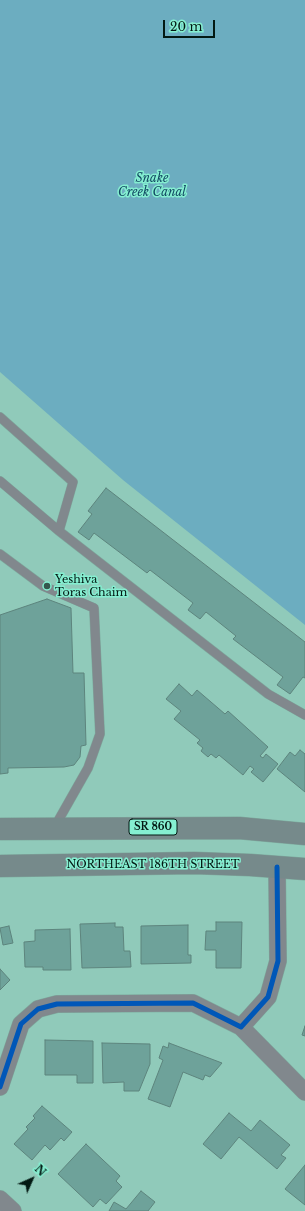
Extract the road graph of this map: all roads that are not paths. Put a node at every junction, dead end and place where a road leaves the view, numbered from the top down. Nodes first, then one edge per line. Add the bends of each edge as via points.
1 (0, 417) edge
2 (0, 481) edge
3 (59, 531) junction
4 (0, 554) edge
5 (305, 715) edge
6 (54, 828) junction
7 (0, 829) edge
8 (305, 834) edge
9 (0, 866) edge
10 (277, 867) junction
11 (305, 869) edge
12 (241, 1027) junction
13 (0, 1087) edge
14 (305, 1092) edge
15 (0, 1199) edge
16 (13, 1211) edge

1 - 3 lane via 73,482
2 - 3 lane
3 - 5 lane via 268,694
4 - 6 lane via 43,586 94,608 100,734 88,768
6 - 7 main road, SR 860
6 - 8 main road, SR 860 via 239,828
9 - 10 main road, NORTHEAST 186TH STREET via 194,863
10 - 11 main road, NORTHEAST 186TH STREET
10 - 12 street via 278,961 268,997
12 - 13 street via 193,1003 57,1004 38,1009 21,1024
12 - 14 street
15 - 16 street

